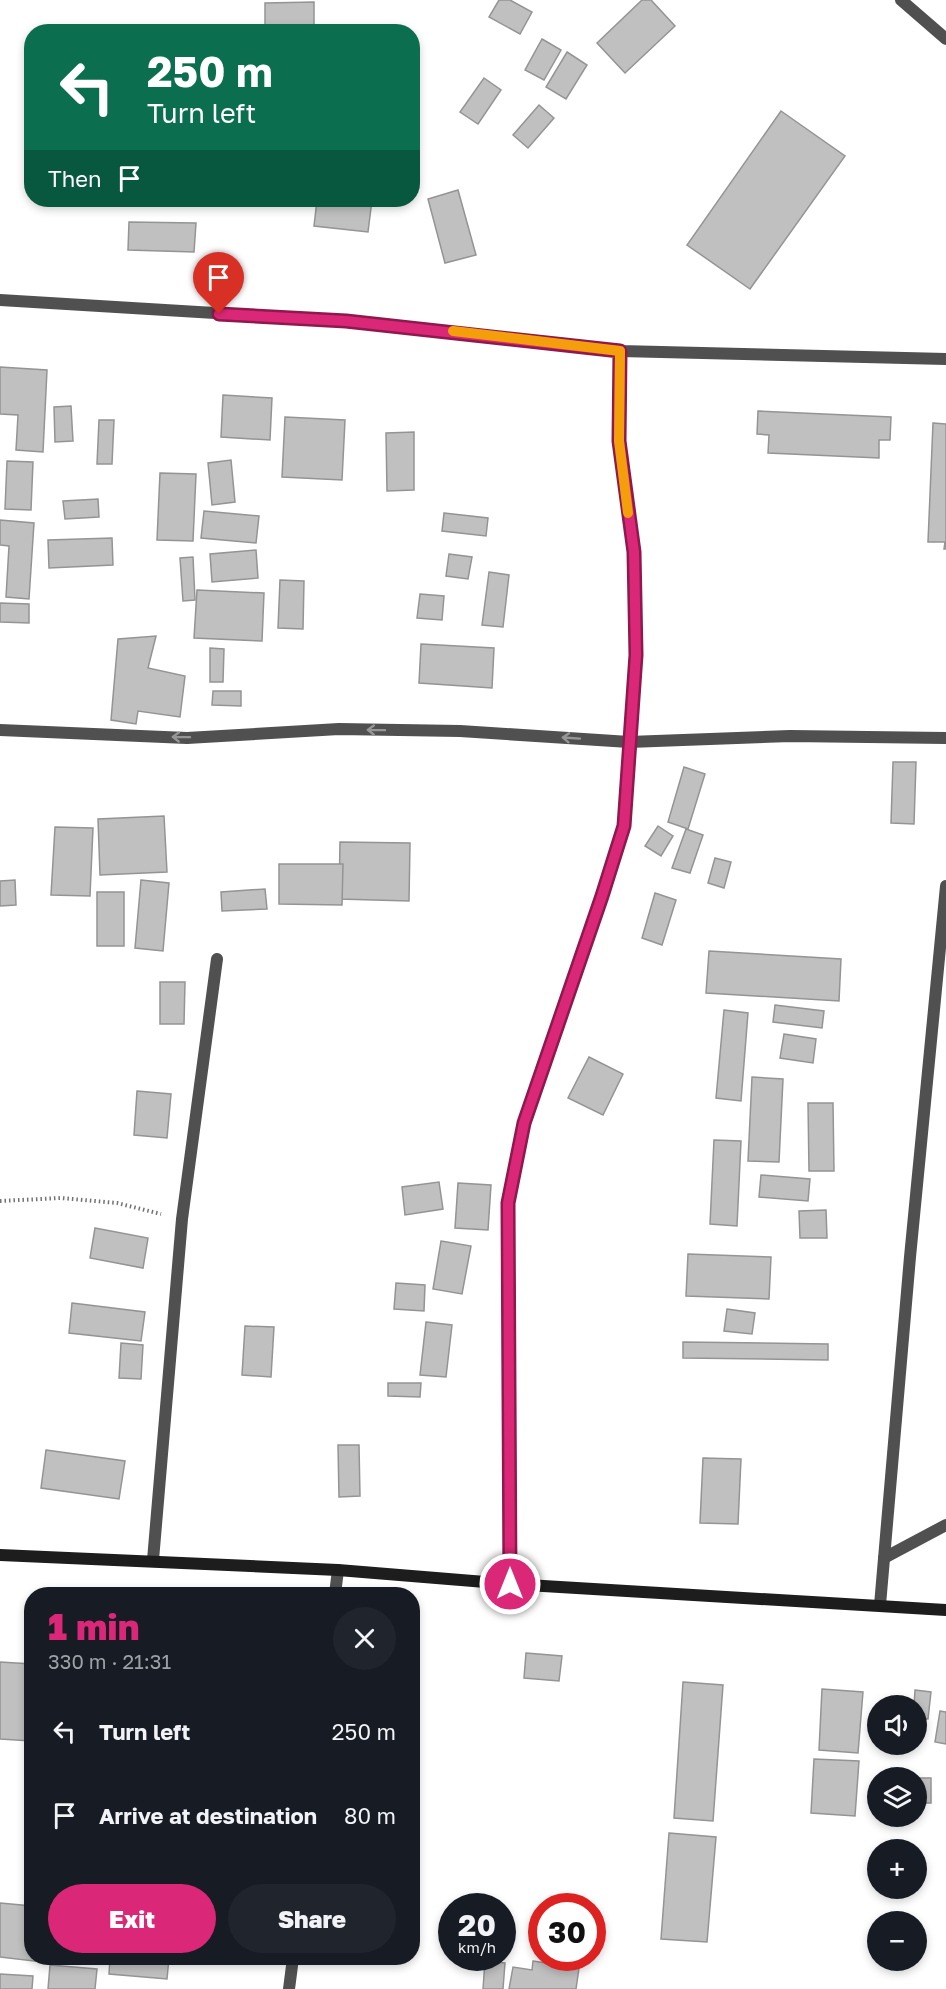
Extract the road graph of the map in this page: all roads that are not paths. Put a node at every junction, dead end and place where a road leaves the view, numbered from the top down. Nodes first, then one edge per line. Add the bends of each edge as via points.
1 (901, 0) edge
2 (946, 39) edge
3 (0, 300) edge
4 (620, 351) junction
5 (946, 359) edge
6 (0, 730) edge
7 (946, 738) edge
8 (629, 742) junction
9 (946, 885) edge
10 (217, 959) dead end
11 (946, 1525) edge
12 (0, 1555) edge
13 (884, 1558) junction
14 (153, 1560) junction
15 (338, 1570) junction
16 (510, 1584) junction
17 (336, 1587) edge
18 (880, 1605) junction
19 (946, 1610) edge
20 (292, 1965) edge
21 (289, 1989) edge

1 - 2 street
3 - 4 street via 346,321
4 - 5 street
4 - 8 street via 619,441 634,564 636,655
8 -> 6 street via 460,731 339,729 187,738
7 - 8 street via 790,736
8 - 16 street via 624,826 524,1123 508,1203
9 - 13 street
10 - 14 street via 182,1219
11 - 13 street
12 - 14 street
13 - 18 street
14 - 15 street
15 - 16 street
15 - 17 street
16 - 18 street
18 - 19 street
20 - 21 street

